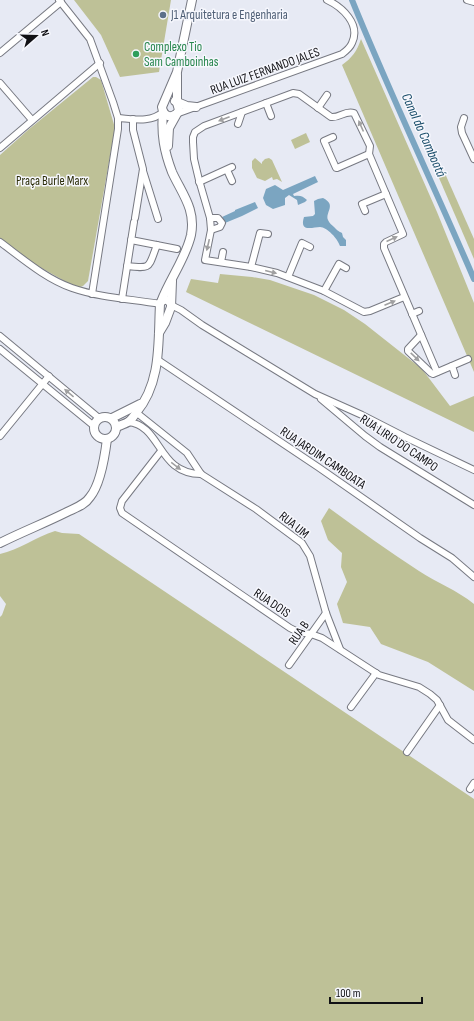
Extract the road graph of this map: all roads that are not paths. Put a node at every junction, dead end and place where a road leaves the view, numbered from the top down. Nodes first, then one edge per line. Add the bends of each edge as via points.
1 (328, 0) edge
2 (467, 0) edge
3 (60, 1) edge
4 (191, 2) edge
5 (474, 2) edge
6 (0, 53) edge
7 (100, 64) junction
8 (177, 72) junction
9 (0, 83) edge
10 (327, 96) dead end
11 (164, 103) junction
12 (177, 103) junction
13 (266, 103) junction
14 (196, 107) junction
15 (318, 108) junction
16 (163, 112) junction
17 (242, 112) junction
18 (176, 114) junction
19 (271, 116) dead end
20 (118, 118) junction
21 (464, 118) dead end
22 (133, 119) junction
23 (32, 120) junction
24 (238, 124) dead end
25 (333, 137) dead end
26 (0, 148) edge
27 (369, 154) junction
28 (168, 159) junction
29 (474, 159) edge
30 (143, 169) junction
31 (232, 181) dead end
32 (199, 182) junction
33 (386, 194) junction
34 (365, 211) dead end
35 (210, 218) junction
36 (158, 219) dead end
37 (211, 230) junction
38 (268, 234) dead end
39 (131, 240) junction
40 (0, 242) edge
41 (157, 245) junction
42 (310, 247) dead end
43 (177, 249) dead end
44 (223, 252) dead end
45 (221, 262) junction
46 (127, 266) junction
47 (251, 267) junction
48 (346, 268) dead end
49 (288, 277) junction
50 (172, 280) junction
51 (324, 291) junction
52 (92, 294) junction
53 (404, 297) junction
54 (122, 299) junction
55 (160, 304) junction
56 (171, 306) junction
57 (419, 311) dead end
58 (412, 314) junction
59 (159, 333) junction
60 (421, 335) junction
61 (0, 336) edge
62 (0, 349) edge
63 (438, 354) dead end
64 (431, 358) junction
65 (468, 359) dead end
66 (158, 360) junction
67 (452, 366) junction
68 (437, 372) junction
69 (455, 375) dead end
70 (49, 376) junction
71 (42, 384) junction
72 (315, 394) junction
73 (144, 402) junction
74 (136, 413) junction
75 (99, 418) junction
76 (112, 418) junction
77 (128, 422) junction
78 (94, 426) junction
79 (117, 426) junction
80 (0, 436) edge
81 (104, 439) junction
82 (161, 451) junction
83 (474, 470) edge
84 (201, 474) junction
85 (474, 505) edge
86 (0, 543) edge
87 (474, 577) edge
88 (326, 613) junction
89 (311, 634) junction
90 (340, 649) junction
91 (289, 665) dead end
92 (376, 673) junction
93 (440, 706) junction
94 (351, 707) dead end
95 (433, 716) junction
96 (448, 720) junction
97 (474, 740) edge
98 (407, 752) dead end

1 - 14 street, RUA LUIZ FERNANDO JALES via 340,7 349,17 353,29 352,44 342,54
2 - 5 street
3 - 6 street
3 - 7 street via 90,39
4 - 8 street
7 - 20 street
7 - 23 street
8 - 11 street
8 - 12 street
9 - 23 street
10 - 15 street
11 - 12 street via 170,100
11 - 16 street
12 - 14 street
12 - 18 street
13 - 15 street via 293,92
13 - 17 street
13 - 19 street
14 - 18 street, RUA LUIZ FERNANDO JALES
27 -> 15 street via 370,146 354,113 348,112 334,117
16 - 18 street via 169,116
16 - 22 street via 146,120
16 - 28 street via 161,128
17 - 24 street
17 -> 32 street via 195,132 193,148
18 - 28 street via 168,134
20 - 22 street
20 - 52 street
21 - 29 street via 462,133
22 - 30 street via 133,130
23 - 26 street
25 - 27 street via 324,141 336,168
27 - 33 street
28 - 50 street via 187,198 192,215 191,235
30 - 36 street
30 - 39 street
31 - 32 street via 230,168
32 - 35 street
33 - 34 street via 362,204
53 -> 33 street via 395,267 384,248 386,242 403,234
35 - 37 street
35 - 37 street via 218,218 222,223 220,227
37 -> 45 street via 205,260
38 - 47 street via 260,233
39 - 41 street
39 - 46 street
40 - 52 street via 55,280
41 - 43 street
41 - 46 street via 147,267
42 - 49 street via 302,243
44 - 45 street
45 - 47 street
46 - 54 street
47 -> 49 street
48 - 51 street via 339,264
49 - 51 street
50 - 55 street
50 - 56 street
51 -> 53 street via 364,312
52 - 54 street
53 - 58 street
54 - 55 street
55 - 56 street via 166,300
55 - 59 street
56 - 59 street
56 - 72 street, RUA LIRIO DO CAMPO
57 - 58 street
58 - 60 street
59 - 66 street
60 - 64 street
60 -> 68 street via 408,351 431,373
61 - 70 street
62 - 71 street
63 - 64 street
64 - 68 street
65 - 67 street
66 - 73 street via 154,380
66 - 87 street, RUA JARDIM CAMBOATA via 452,558
67 - 68 street
67 - 69 street
70 - 71 street
75 -> 70 street
71 - 78 street
71 - 80 street
72 - 83 street, RUA LIRIO DO CAMPO
72 - 85 street, RUA LIRIO DO CAMPO via 380,447
73 - 74 street
73 - 76 street
74 - 77 street
74 - 84 street, RUA UM via 187,453
75 - 76 street
75 - 78 street
76 - 79 street
77 - 79 street
77 - 82 street, RUA UM via 136,423 153,436
78 - 81 street via 96,435
79 - 81 street via 113,436
81 - 86 street via 101,448 102,463 95,490 90,498 50,521
82 -> 84 street, RUA UM via 182,470
82 - 89 street, RUA DOIS via 122,501 122,513 290,628
84 - 88 street, RUA UM via 256,509 302,543 310,556
88 - 89 street, RUA B
88 - 90 street, RUA UM
89 - 90 street, RUA DOIS
89 - 91 street, RUA B
90 - 92 street, RUA DOIS
92 - 93 street, RUA DOIS via 419,687 430,694
92 - 94 street
93 - 95 street
93 - 96 street, RUA DOIS
95 - 96 street
95 - 98 street
96 - 97 street, RUA DOIS

